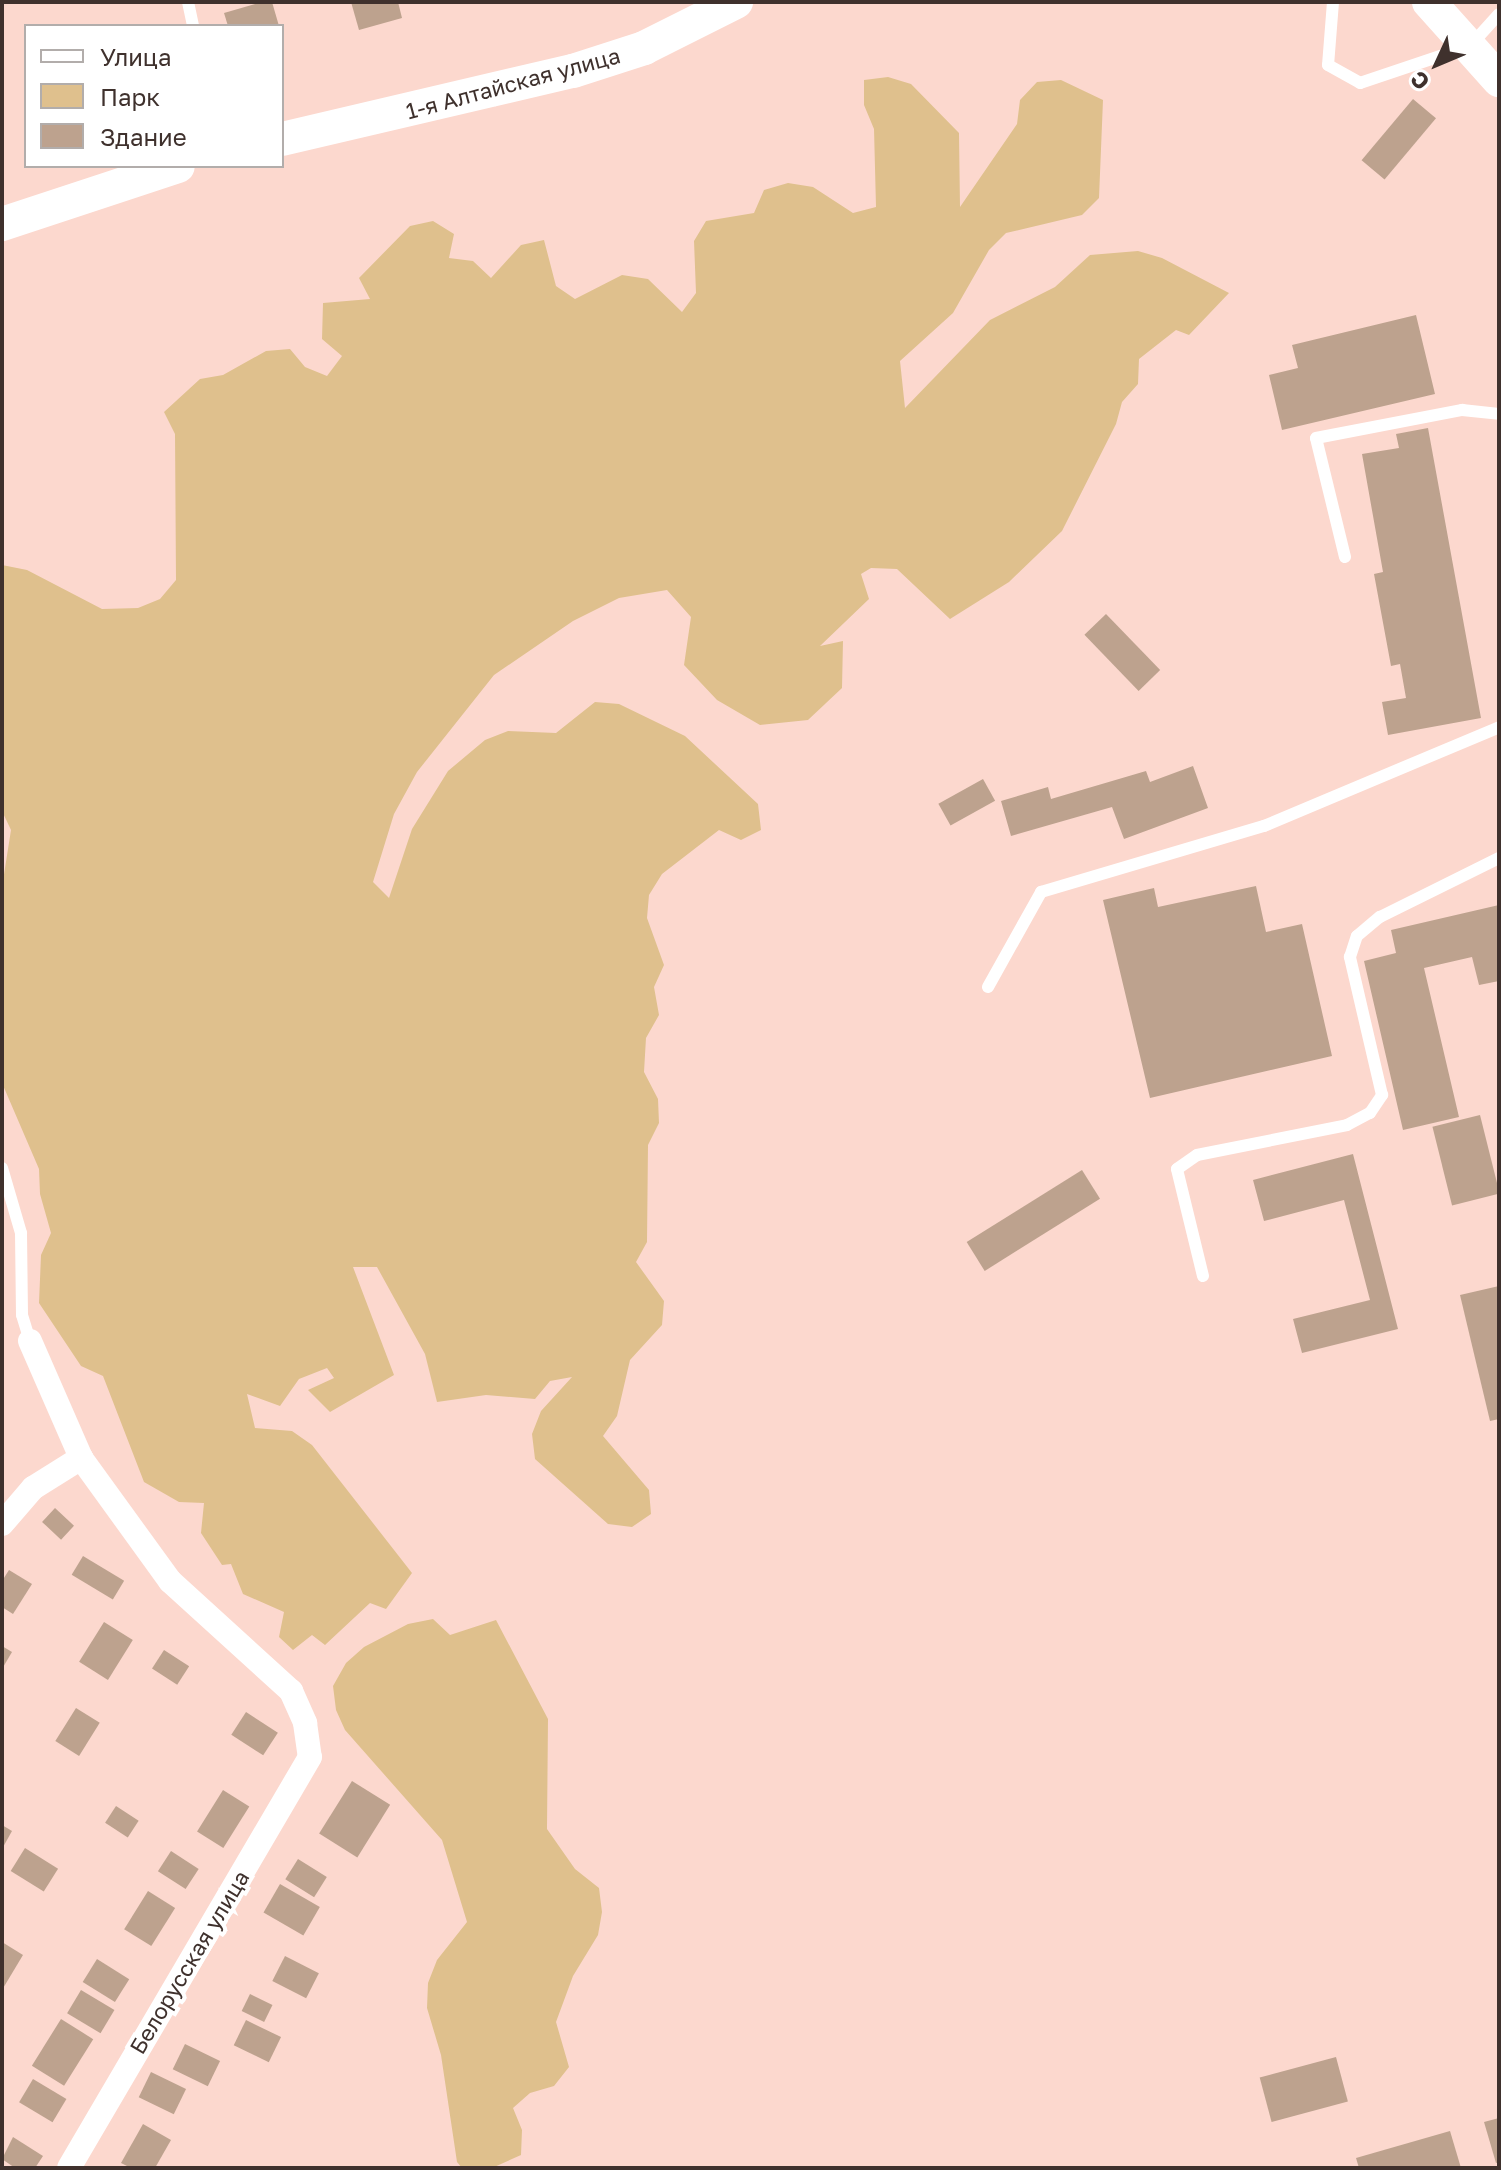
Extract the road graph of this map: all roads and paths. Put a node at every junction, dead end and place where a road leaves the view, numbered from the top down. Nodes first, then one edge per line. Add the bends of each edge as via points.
1 (188, 2) edge
2 (736, 2) edge
3 (1333, 2) edge
4 (1429, 2) edge
5 (1499, 14) edge
6 (193, 24) edge
7 (1470, 46) junction
8 (1499, 80) edge
9 (284, 139) edge
10 (172, 168) edge
11 (2, 224) edge
12 (1499, 414) edge
13 (1345, 557) dead end
14 (1499, 727) edge
15 (1499, 858) edge
16 (988, 987) dead end
17 (2, 1168) edge
18 (1203, 1276) dead end
19 (30, 1341) joint
20 (81, 1458) junction
21 (2, 1524) edge
22 (69, 2168) edge

1 - 6 lane
2 - 9 street, 1-я Алтайская улица via 644,48 573,71
3 - 7 lane via 1328,65 1360,83
4 - 7 street
5 - 7 lane
7 - 8 street
10 - 11 street
12 - 13 lane via 1462,410 1316,438
14 - 16 lane via 1264,826 1041,892
15 - 18 lane via 1380,917 1357,936 1350,957 1382,1095 1370,1113 1347,1125 1197,1155 1177,1169
17 - 19 lane via 21,1233 22,1315
19 - 20 street
20 - 21 street via 33,1488
20 - 22 street, Белорусская улица via 170,1581 291,1691 305,1723 310,1757

